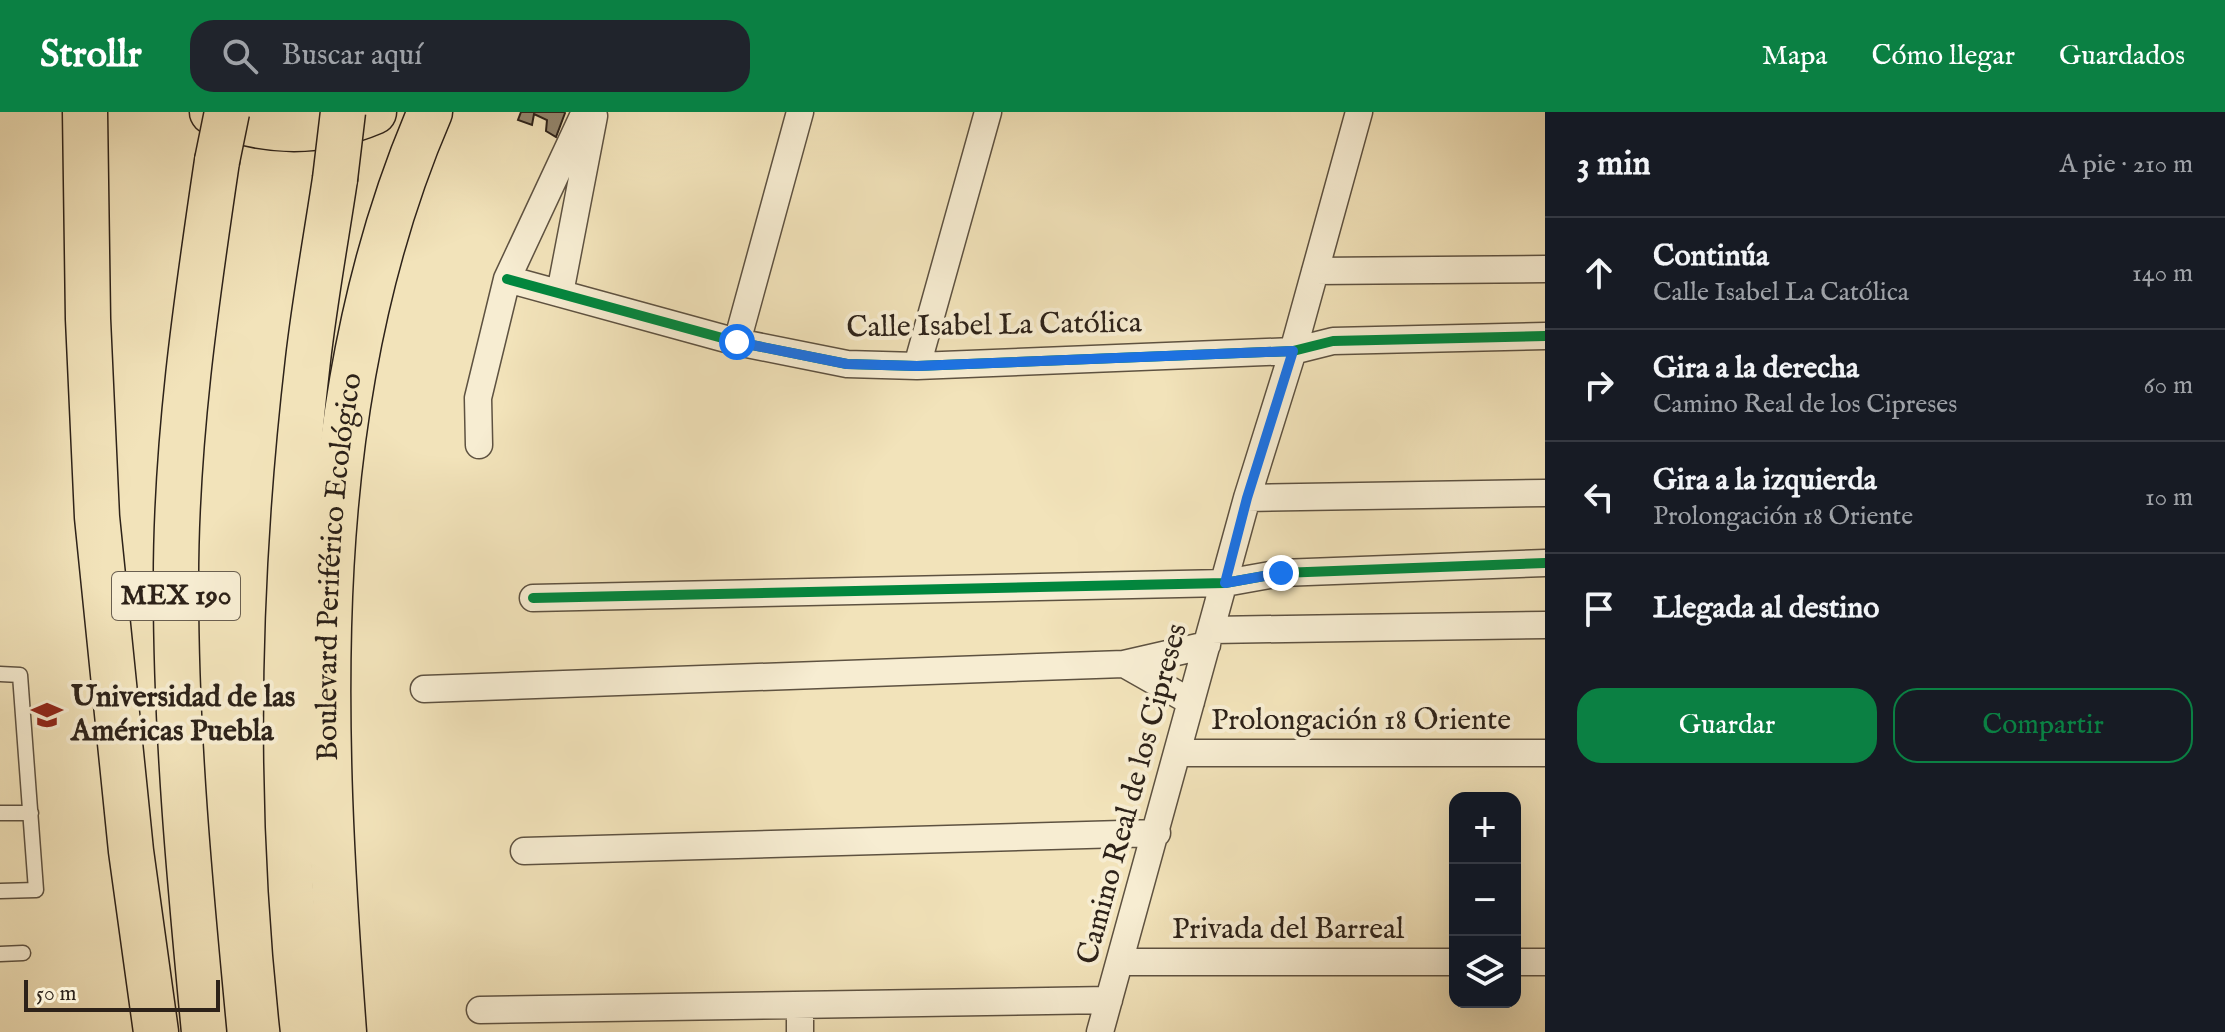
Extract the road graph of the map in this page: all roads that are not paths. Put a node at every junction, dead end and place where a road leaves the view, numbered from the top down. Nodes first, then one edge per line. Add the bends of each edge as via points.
1 (85, 112) edge
2 (212, 112) edge
3 (227, 112) edge
4 (343, 112) edge
5 (374, 112) edge
6 (430, 112) edge
7 (585, 112) edge
8 (595, 112) edge
9 (800, 112) edge
10 (988, 112) edge
11 (1359, 112) edge
12 (1545, 269) edge
13 (1315, 271) junction
14 (507, 279) junction
15 (560, 293) junction
16 (1545, 336) edge
17 (737, 342) junction
18 (1293, 351) junction
19 (917, 366) junction
20 (479, 445) dead end
21 (1545, 493) edge
22 (1247, 498) junction
23 (1545, 563) edge
24 (1225, 583) junction
25 (533, 598) dead end
26 (1545, 625) edge
27 (1209, 637) junction
28 (1124, 664) junction
29 (0, 674) edge
30 (424, 689) dead end
31 (1191, 702) junction
32 (1178, 753) junction
33 (1545, 753) edge
34 (0, 813) edge
35 (31, 813) junction
36 (1157, 833) junction
37 (524, 851) dead end
38 (0, 891) edge
39 (23, 953) dead end
40 (0, 954) edge
41 (1121, 962) junction
42 (1449, 962) edge
43 (1521, 962) edge
44 (1545, 962) edge
45 (1109, 1000) junction
46 (800, 1005) junction
47 (480, 1010) dead end
48 (156, 1032) edge
49 (204, 1032) edge
50 (303, 1032) edge
51 (344, 1032) edge
52 (800, 1032) edge
53 (1100, 1032) edge

1 - 48 highway via 97,517 131,851
2 - 5 highway via 285,130 335,126
3 - 49 highway, MEX 190, bridge via 196,306 181,456 176,587 180,743
4 - 50 highway, Boulevard Periférico Ecológico, bridge via 308,359 286,643 285,789
6 - 51 highway, Boulevard Periférico Ecológico via 372,280 340,462 329,679
7 - 14 street
8 - 15 street
9 - 17 street
10 - 19 street
11 - 13 street, Camino Real de los Cipreses
12 - 13 street
13 - 18 street, Camino Real de los Cipreses
14 - 15 street, Calle Isabel La Católica
14 - 20 street via 478,398
15 - 17 street, Calle Isabel La Católica
16 - 18 street, Calle Isabel La Católica via 1333,341
17 - 19 street, Calle Isabel La Católica via 847,364
18 - 19 street, Calle Isabel La Católica
18 - 22 street, Camino Real de los Cipreses
21 - 22 street
22 - 24 street, Camino Real de los Cipreses
23 - 24 street via 1281,573
24 - 25 street
24 - 27 street, Camino Real de los Cipreses
26 - 27 street
27 - 28 street
27 - 31 street, Camino Real de los Cipreses
28 - 30 street
28 - 31 street
29 - 35 lane via 20,675
31 - 32 street, Camino Real de los Cipreses
32 - 33 street, Prolongación 18 Oriente
32 - 36 street, Camino Real de los Cipreses
34 - 35 lane
35 - 38 lane via 36,890
36 - 37 street
36 - 41 street, Camino Real de los Cipreses
39 - 40 lane
41 - 42 street, Privada del Barreal
41 - 45 street, Camino Real de los Cipreses
43 - 44 street
45 - 46 street
45 - 53 street, Camino Real de los Cipreses
46 - 47 street
46 - 52 street

